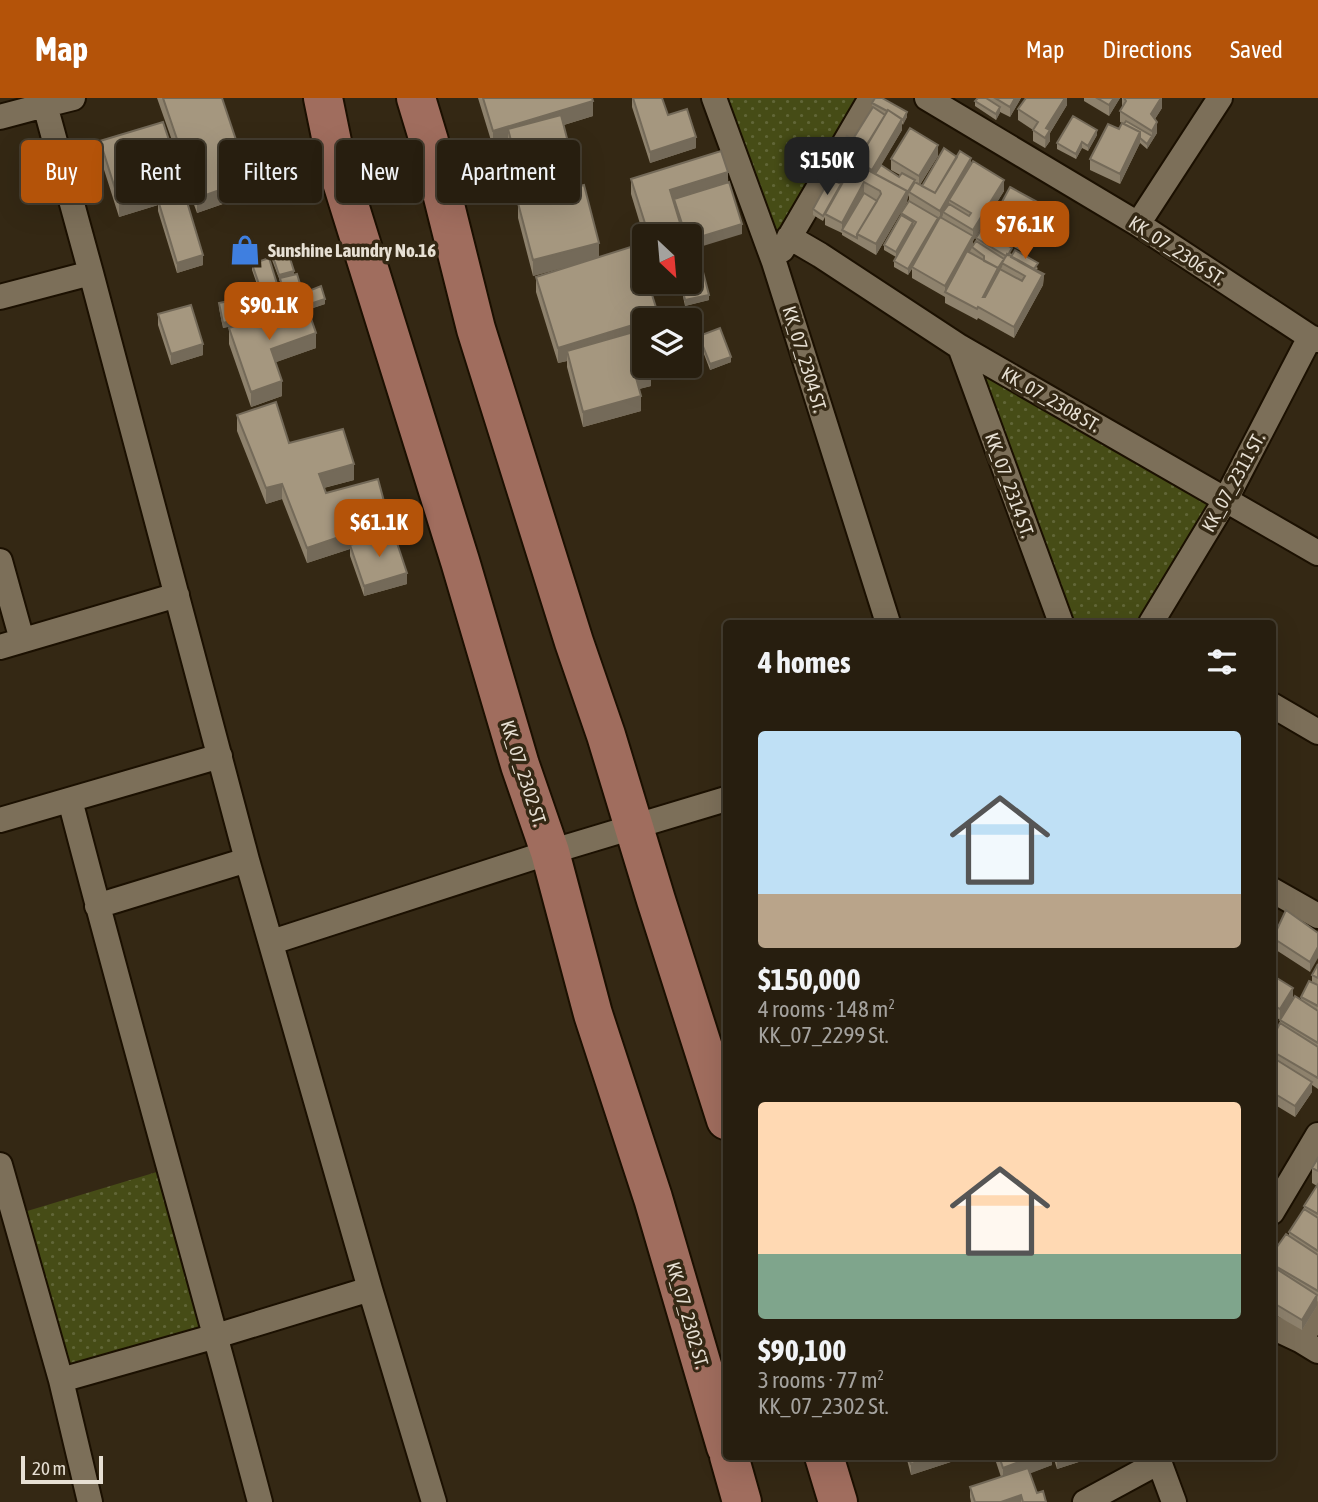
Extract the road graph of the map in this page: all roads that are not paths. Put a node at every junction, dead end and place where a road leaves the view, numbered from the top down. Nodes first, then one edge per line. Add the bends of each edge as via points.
1 (73, 98) edge
2 (323, 98) edge
3 (416, 98) edge
4 (714, 98) edge
5 (871, 98) edge
6 (927, 98) edge
7 (1220, 98) edge
8 (44, 102) edge
9 (0, 117) edge
10 (1138, 223) junction
11 (789, 237) junction
12 (774, 262) junction
13 (91, 273) junction
14 (0, 297) edge
15 (1314, 339) edge
16 (960, 346) junction
17 (1226, 499) junction
18 (1318, 553) edge
19 (0, 561) edge
20 (177, 595) junction
21 (887, 620) edge
22 (1060, 620) edge
23 (1153, 620) edge
24 (11, 644) edge
25 (1276, 707) edge
26 (1318, 732) edge
27 (220, 756) junction
28 (70, 800) junction
29 (723, 800) edge
30 (0, 820) edge
31 (634, 827) junction
32 (550, 852) junction
33 (247, 860) junction
34 (1276, 893) edge
35 (97, 906) junction
36 (1318, 916) edge
37 (272, 942) junction
38 (723, 1110) edge
39 (1318, 1135) edge
40 (0, 1165) edge
41 (1276, 1205) edge
42 (370, 1289) junction
43 (1318, 1312) edge
44 (1276, 1329) edge
45 (216, 1336) junction
46 (1309, 1346) edge
47 (61, 1380) junction
48 (723, 1437) edge
49 (730, 1460) edge
50 (825, 1460) edge
51 (1156, 1460) edge
52 (1158, 1460) edge
53 (90, 1502) edge
54 (260, 1502) edge
55 (434, 1502) edge
56 (741, 1502) edge
57 (838, 1502) edge
58 (1085, 1502) edge
59 (1174, 1502) edge

1 - 8 street
2 - 32 main road, KK_07_2302 ST. via 337,166
3 - 31 main road via 476,329
4 - 12 street, KK_07_2304 ST.
5 - 11 street
6 - 10 street, KK_07_2306 ST.
7 - 10 street
8 - 9 street
8 - 13 street
10 - 15 street, KK_07_2306 ST.
11 - 12 street
11 - 16 street, KK_07_2308 ST.
12 - 21 street, KK_07_2304 ST.
13 - 14 street
13 - 20 street
15 - 17 street, KK_07_2311 ST.
16 - 17 street, KK_07_2308 ST.
16 - 22 street, KK_07_2314 ST.
17 - 18 street, KK_07_2308 ST.
17 - 23 street, KK_07_2311 ST.
19 - 24 street
20 - 24 street
20 - 27 street
25 - 26 street
27 - 28 street
27 - 33 street
28 - 30 street
28 - 35 street
29 - 31 street
31 - 32 street
31 - 38 main road
32 - 37 street
32 - 48 main road, KK_07_2302 ST. via 593,1014
33 - 35 street
33 - 37 street
34 - 36 street
35 - 45 street
37 - 42 street
39 - 41 street
40 - 47 street
42 - 45 street
42 - 55 street
43 - 46 street
44 - 46 street
45 - 47 street
45 - 54 street
47 - 53 street
49 - 56 main road
50 - 57 main road
51 - 58 street
52 - 59 street

